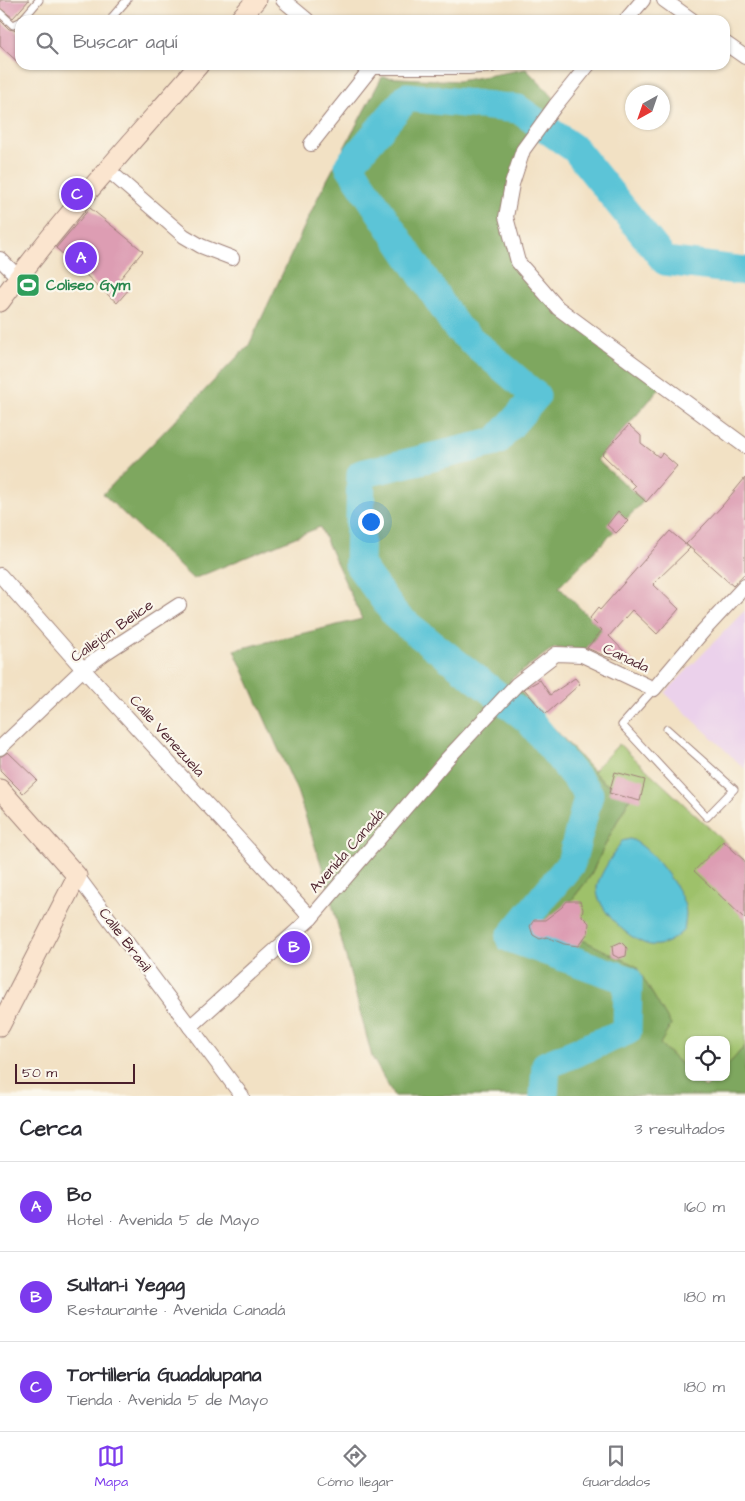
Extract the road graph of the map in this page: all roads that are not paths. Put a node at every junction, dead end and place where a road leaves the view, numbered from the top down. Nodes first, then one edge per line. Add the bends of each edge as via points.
1 (39, 0) edge
2 (127, 0) edge
3 (256, 0) edge
4 (283, 0) edge
5 (642, 0) edge
6 (664, 0) edge
7 (0, 13) edge
8 (26, 15) edge
9 (114, 15) edge
10 (243, 15) edge
11 (302, 15) edge
12 (630, 15) edge
13 (685, 15) edge
14 (15, 23) edge
15 (730, 46) edge
16 (745, 57) edge
17 (195, 70) edge
18 (367, 70) edge
19 (584, 70) edge
20 (310, 144) dead end
21 (108, 170) junction
22 (232, 258) dead end
23 (0, 259) edge
24 (18, 277) junction
25 (0, 302) edge
26 (745, 446) edge
27 (0, 575) edge
28 (745, 586) edge
29 (179, 605) dead end
30 (83, 669) junction
31 (517, 684) joint
32 (654, 689) junction
33 (667, 729) dead end
34 (0, 748) edge
35 (0, 789) edge
36 (77, 876) junction
37 (311, 918) junction
38 (0, 1026) edge
39 (190, 1027) junction
40 (242, 1096) edge

1 - 8 lane
2 - 9 lane
3 - 10 main road
4 - 11 street
5 - 12 street
6 - 13 street
7 - 14 lane
15 - 16 street
17 - 21 main road
18 - 20 street
19 - 26 street via 523,150 506,217 518,262 558,308
21 - 22 street via 184,236
21 - 24 main road
23 - 24 street
24 - 25 main road
27 - 30 street, Calle Venezuela
28 - 32 street, Canada
29 - 30 street, Callejón Belice
30 - 34 street, Callejón Belice
30 - 37 street, Calle Venezuela
31 - 32 street, Canada via 556,654 582,655
31 - 37 street, Avenida Canadá via 447,759
32 - 33 lane via 622,725 707,816 734,789
35 - 36 main road, Calle Brasil
36 - 38 main road
36 - 39 street, Calle Brasil
37 - 39 street, Avenida Canadá
39 - 40 street, Calle Brasil

